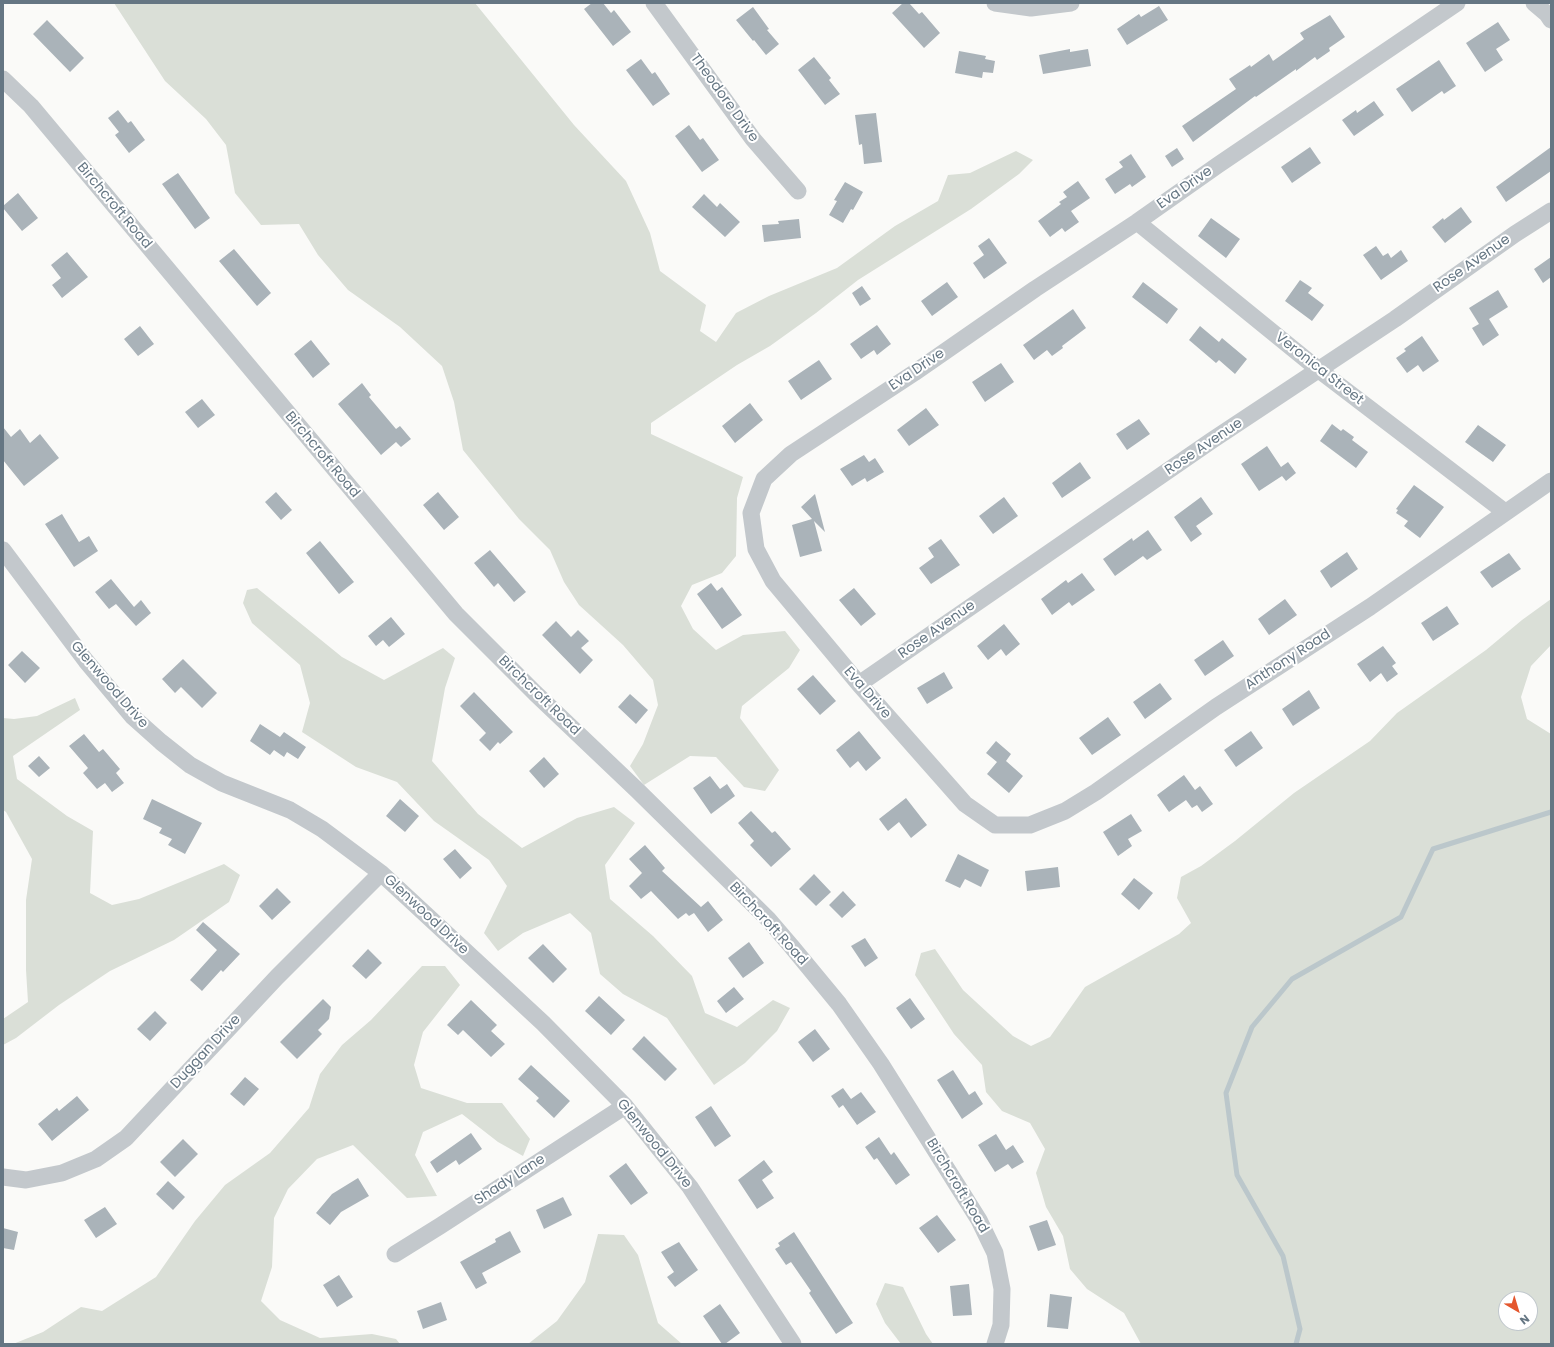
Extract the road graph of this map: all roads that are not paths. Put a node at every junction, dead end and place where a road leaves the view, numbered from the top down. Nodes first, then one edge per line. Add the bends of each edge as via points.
1 (654, 3) edge
2 (995, 3) edge
3 (1070, 3) edge
4 (1457, 3) edge
5 (1534, 3) edge
6 (1551, 20) edge
7 (3, 79) edge
8 (798, 191) dead end
9 (1551, 210) edge
10 (1137, 222) junction
11 (1319, 370) junction
12 (1551, 481) edge
13 (1505, 512) junction
14 (3, 550) edge
15 (859, 684) junction
16 (1020, 825) joint
17 (381, 873) junction
18 (625, 1106) junction
19 (3, 1177) edge
20 (395, 1254) dead end
21 (793, 1344) edge
22 (995, 1344) edge

1 - 8 street, Theodore Drive via 753,139
2 - 3 street via 1031,8
4 - 10 street, Eva Drive
5 - 6 street
7 - 22 street, Birchcroft Road via 36,112 456,614 768,919 839,1004 885,1071 979,1220 995,1253 1002,1289 1000,1326
9 - 11 street, Rose Avenue
10 - 11 street, Veronica Street
10 - 15 street, Eva Drive via 791,454 764,479 751,513 756,548 774,581
11 - 13 street, Veronica Street
11 - 15 street, Rose Avenue
12 - 13 street, Anthony Road
13 - 16 street, Anthony Road via 1370,607 1216,707 1096,792 1065,811 1030,825
14 - 17 street, Glenwood Drive via 86,661 134,718 161,742 190,765 222,783 290,810 322,829
15 - 16 street, Eva Drive via 965,804 995,825
17 - 18 street, Glenwood Drive via 543,1023
17 - 19 street, Duggan Drive via 277,977 126,1138 96,1159 62,1173 26,1180
18 - 20 street, Shady Lane
18 - 21 street, Glenwood Drive via 690,1187

